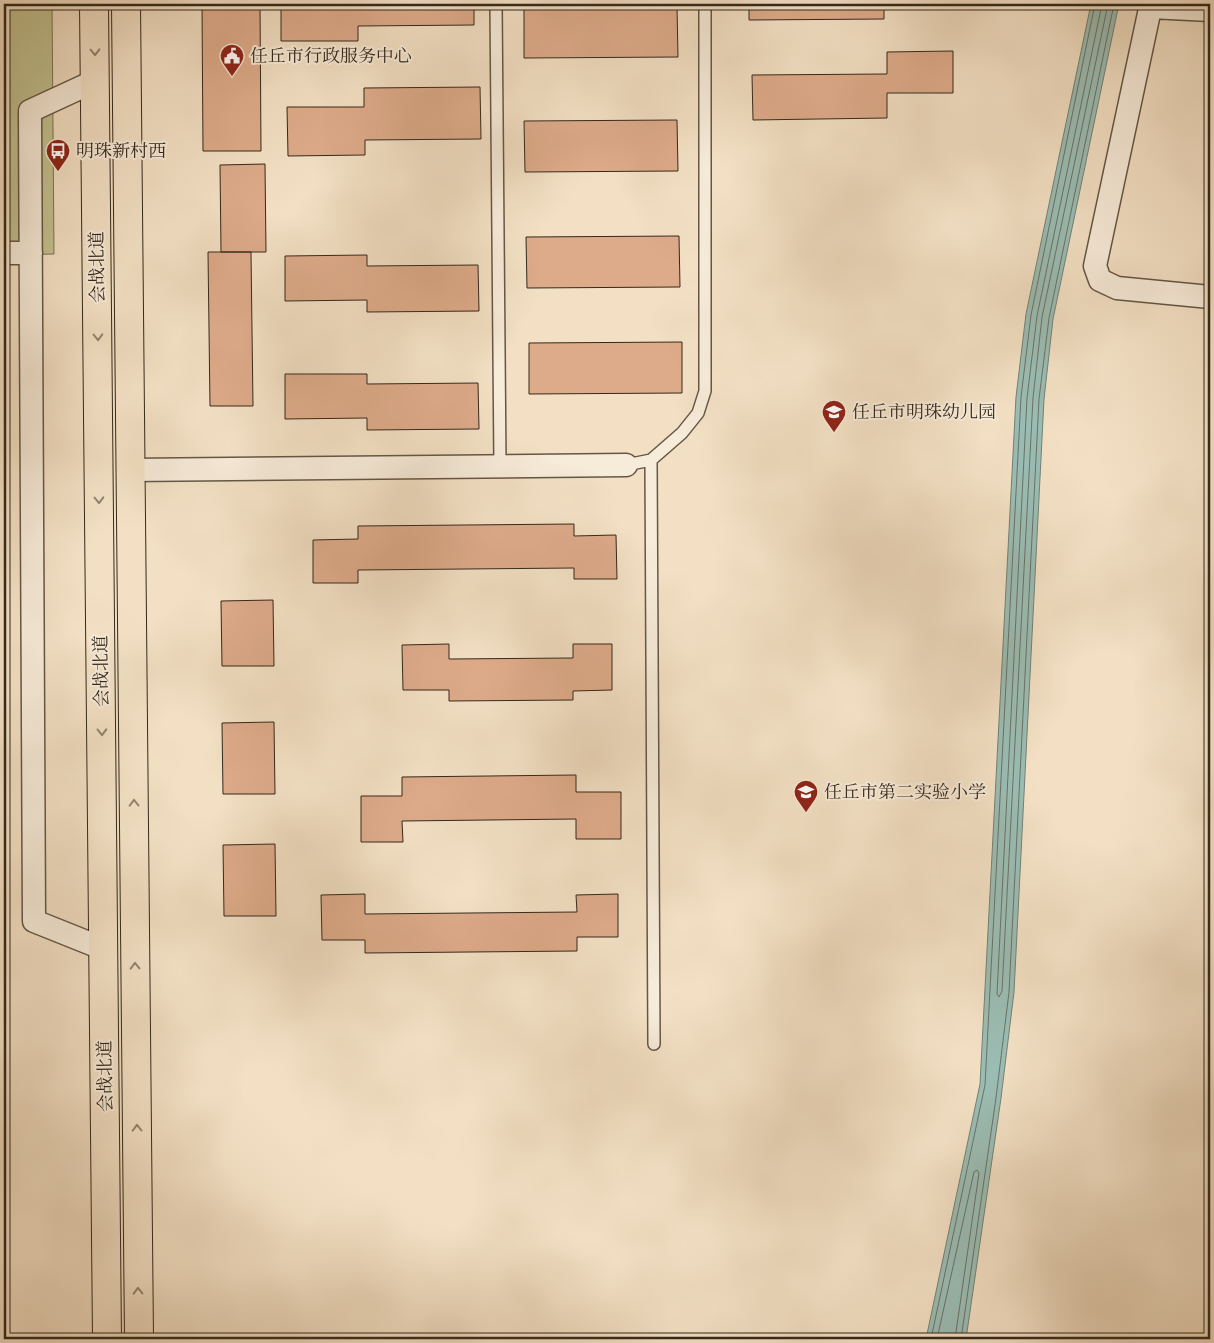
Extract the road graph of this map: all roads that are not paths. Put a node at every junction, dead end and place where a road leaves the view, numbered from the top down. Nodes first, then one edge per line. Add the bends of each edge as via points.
1 (94, 4) edge
2 (126, 4) edge
3 (496, 4) edge
4 (705, 4) edge
5 (1150, 5) edge
6 (1210, 10) edge
7 (95, 81) junction
8 (31, 252) junction
9 (4, 253) edge
10 (1210, 297) edge
11 (651, 460) junction
12 (626, 465) joint
13 (500, 466) junction
14 (130, 470) junction
15 (104, 949) junction
16 (654, 1044) dead end
17 (108, 1339) edge
18 (139, 1339) edge

1 -> 7 main road, 会战北道
2 - 14 main road, 会战北道
3 - 13 lane
4 - 11 lane via 705,391 698,412 682,433
5 - 6 street
5 - 10 street via 1095,266 1100,280 1117,288
7 - 8 street via 30,111
7 -> 15 main road, 会战北道
8 - 9 street
8 - 15 street via 34,921
11 - 12 lane
11 - 16 lane
12 - 13 street
13 - 14 street
18 -> 14 main road, 会战北道
15 - 17 main road, 会战北道

